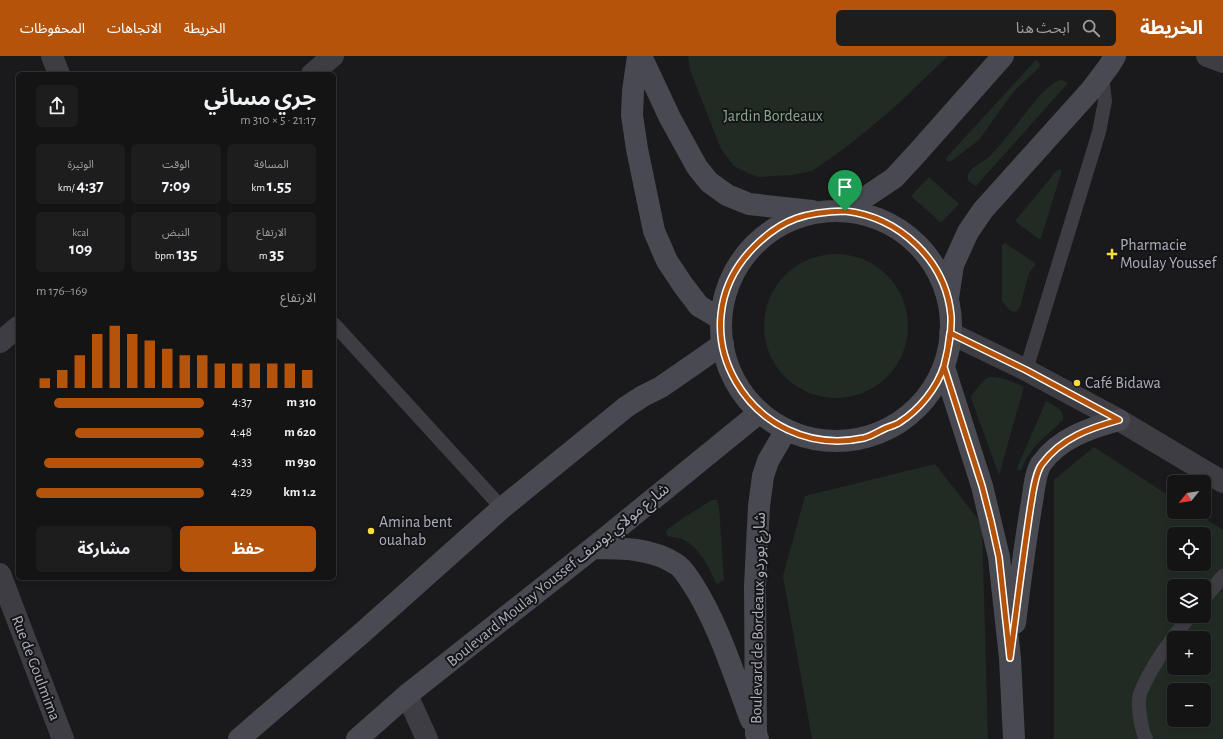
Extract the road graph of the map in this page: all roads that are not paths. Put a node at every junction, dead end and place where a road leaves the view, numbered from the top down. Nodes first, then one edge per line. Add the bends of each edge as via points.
1 (52, 56) edge
2 (333, 56) edge
3 (638, 56) edge
4 (641, 56) edge
5 (1003, 56) edge
6 (1115, 56) edge
7 (1207, 56) edge
8 (1223, 62) edge
9 (58, 72) edge
10 (314, 72) edge
11 (1102, 76) junction
12 (835, 211) junction
13 (948, 299) junction
14 (722, 318) junction
15 (336, 326) edge
16 (16, 329) edge
17 (950, 333) junction
18 (0, 342) edge
19 (722, 344) junction
20 (944, 367) junction
21 (1026, 370) junction
22 (760, 412) junction
23 (1119, 420) junction
24 (786, 430) junction
25 (1223, 482) edge
26 (502, 508) junction
27 (593, 548) junction
28 (0, 574) edge
29 (1223, 576) edge
30 (1211, 591) edge
31 (5, 605) edge
32 (1184, 623) edge
33 (1010, 658) junction
34 (407, 695) junction
35 (757, 736) edge
36 (63, 739) edge
37 (239, 739) edge
38 (357, 739) edge
39 (427, 739) edge
40 (1014, 739) edge
41 (1146, 739) edge

1 - 9 street
2 - 10 street
3 - 14 main road via 632,115 654,230 667,261 699,306
4 - 12 main road via 672,124 697,167 710,182 727,195 749,204
5 - 12 main road via 894,178
6 - 11 main road
7 - 8 street
11 - 13 main road via 984,210 968,232 953,265
11 - 21 lane via 1105,101 1099,132
12 - 13 main road via 858,213 887,223 905,234 927,256 943,284
12 - 14 main road via 801,216 774,229 745,256 726,292
13 - 17 main road
14 - 19 main road
15 - 26 lane
16 - 18 street
17 - 20 main road
17 - 21 street
19 - 22 main road via 736,384
19 - 26 main road via 661,387 626,407
20 - 24 main road via 926,398 914,411 900,422 866,438 823,441
20 - 33 main road via 991,521 999,557
21 - 23 street
22 - 24 main road
22 - 27 main road, Boulevard Moulay Youssef شارع مولاي يوسف
23 - 25 street
23 - 33 main road via 1094,427 1070,438 1052,451 1040,465 1029,517
24 - 35 main road, Boulevard de Bordeaux شارع بوردو via 768,461 759,506 755,586
26 - 37 main road
27 - 34 main road, Boulevard Moulay Youssef شارع مولاي يوسف
27 - 35 main road via 623,548 655,554 684,570 712,621
28 - 31 street, Rue de Goulmima
29 - 30 lane
31 - 36 street, Rue de Goulmima
32 - 41 lane via 1150,672 1140,695 1140,715
33 - 40 main road
34 - 38 main road, Boulevard Moulay Youssef شارع مولاي يوسف
34 - 39 street

